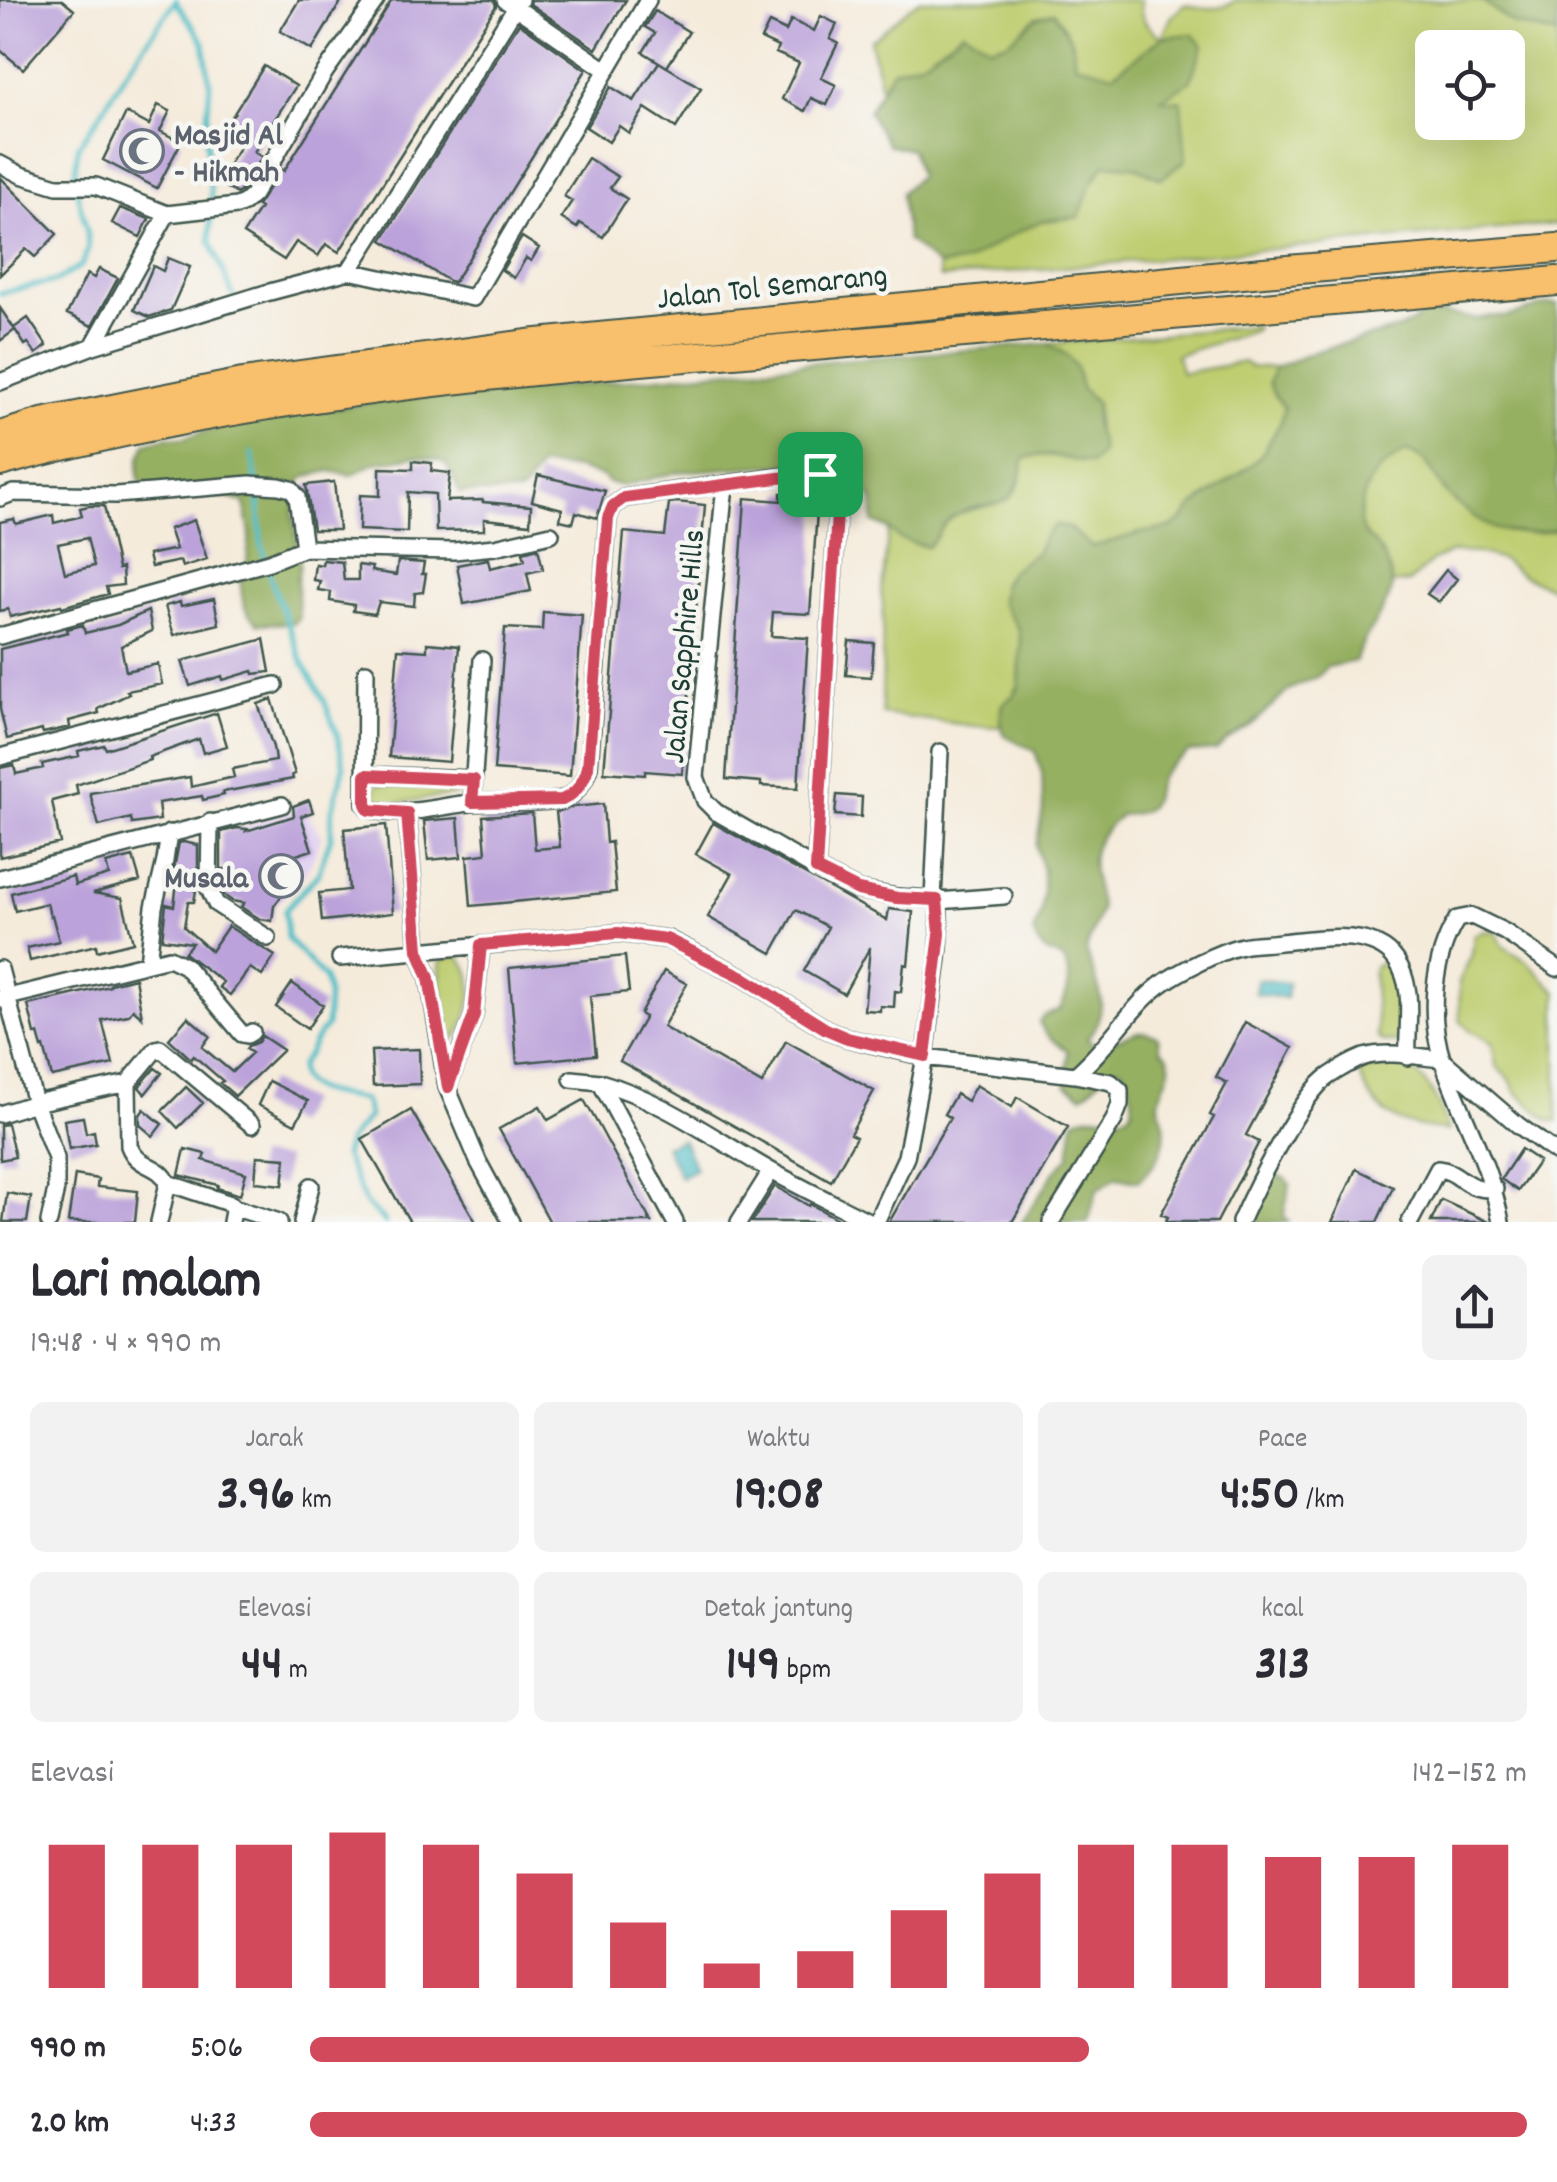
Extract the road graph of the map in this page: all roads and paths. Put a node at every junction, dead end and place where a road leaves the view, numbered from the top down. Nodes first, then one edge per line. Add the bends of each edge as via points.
1 (366, 0) edge
2 (376, 0) edge
3 (648, 0) edge
4 (513, 2) edge
5 (364, 17) junction
6 (606, 70) junction
7 (0, 164) edge
8 (167, 214) junction
9 (1557, 248) edge
10 (349, 271) junction
11 (1557, 281) edge
12 (93, 346) junction
13 (0, 382) edge
14 (0, 436) edge
15 (0, 462) edge
16 (725, 485) junction
17 (0, 498) edge
18 (551, 534) dead end
19 (304, 548) junction
20 (0, 636) edge
21 (482, 660) dead end
22 (366, 672) dead end
23 (276, 686) dead end
24 (940, 752) dead end
25 (0, 756) edge
26 (366, 775) junction
27 (474, 780) junction
28 (472, 802) junction
29 (282, 805) dead end
30 (407, 813) junction
31 (210, 822) junction
32 (169, 833) junction
33 (816, 869) junction
34 (0, 878) edge
35 (1004, 896) dead end
36 (935, 900) junction
37 (268, 938) dead end
38 (481, 945) junction
39 (418, 950) junction
40 (340, 958) dead end
41 (148, 963) junction
42 (0, 968) edge
43 (1557, 968) edge
44 (3, 998) edge
45 (252, 1032) dead end
46 (925, 1056) junction
47 (1408, 1056) junction
48 (1442, 1059) junction
49 (1075, 1075) junction
50 (572, 1079) dead end
51 (600, 1082) junction
52 (128, 1083) junction
53 (448, 1087) junction
54 (35, 1103) junction
55 (0, 1114) edge
56 (252, 1125) dead end
57 (1557, 1153) edge
58 (772, 1171) junction
59 (168, 1183) junction
60 (311, 1186) dead end
61 (1495, 1189) junction
62 (232, 1215) edge
63 (49, 1222) edge
64 (159, 1222) edge
65 (278, 1222) edge
66 (302, 1222) edge
67 (511, 1222) edge
68 (675, 1222) edge
69 (739, 1222) edge
70 (873, 1222) edge
71 (1051, 1222) edge
72 (1240, 1222) edge
73 (1410, 1222) edge
74 (1501, 1222) edge

1 - 5 street
2 - 5 street
3 - 6 street
4 - 6 street
4 - 10 street
5 - 8 street via 253,195 226,208
6 - 10 street via 475,296
7 - 8 street via 57,186 96,186
8 - 12 street
9 - 14 highway, Jalan Tol Semarang via 527,344 244,383
10 - 12 street
11 - 15 highway, Jalan Tol Semarang via 530,370 248,408
12 - 13 street
16 - 28 street, Jalan Sapphire Hills via 624,498 613,506 588,767 577,790 562,800
16 - 33 street, Jalan Sapphire Hills via 696,777 716,812
16 - 33 street, Jalan Sapphire Hills via 828,473 838,485
17 - 19 street via 256,484 291,489
18 - 19 street via 454,551
19 - 20 street
21 - 27 street
22 - 26 street, Jalan Sapphire Hills
23 - 25 street
24 - 36 street
26 - 27 street
26 - 30 street, Jalan Sapphire Hills via 369,810
27 - 28 street
28 - 30 street, Jalan Sapphire Hills
29 - 31 street
30 - 39 street
31 - 32 street
31 - 37 street via 212,898
32 - 34 street
32 - 41 street
33 - 36 street, Jalan Sapphire Hills via 858,890
35 - 36 street, Jalan Sapphire Hills
36 - 46 street via 940,934
38 - 39 street
38 - 46 street via 618,933 666,939 837,1034
38 - 53 street via 474,1015
39 - 40 street
39 - 53 street
41 - 44 street
41 - 45 street via 180,962 242,1034
42 - 44 street
43 - 48 street via 1505,932 1472,916 1457,919 1437,974 1434,1010
44 - 54 street
46 - 49 street
46 - 70 street via 906,1158
47 - 48 street
47 - 49 street via 1404,973 1393,954 1346,936 1242,946 1186,970 1159,986
47 - 72 street via 1364,1057 1328,1076
48 - 57 street
48 - 61 street
49 - 71 street via 1111,1082 1120,1090 1120,1104
50 - 51 street
51 - 58 street via 698,1126
51 - 68 street
52 - 54 street
52 - 56 street via 162,1048
52 - 59 street via 133,1155
53 - 67 street
54 - 55 street
54 - 63 street via 58,1168
58 - 69 street
58 - 70 street
59 - 62 street via 228,1202
59 - 64 street
60 - 66 street
61 - 73 street via 1474,1188 1438,1169
61 - 74 street
62 - 65 street

